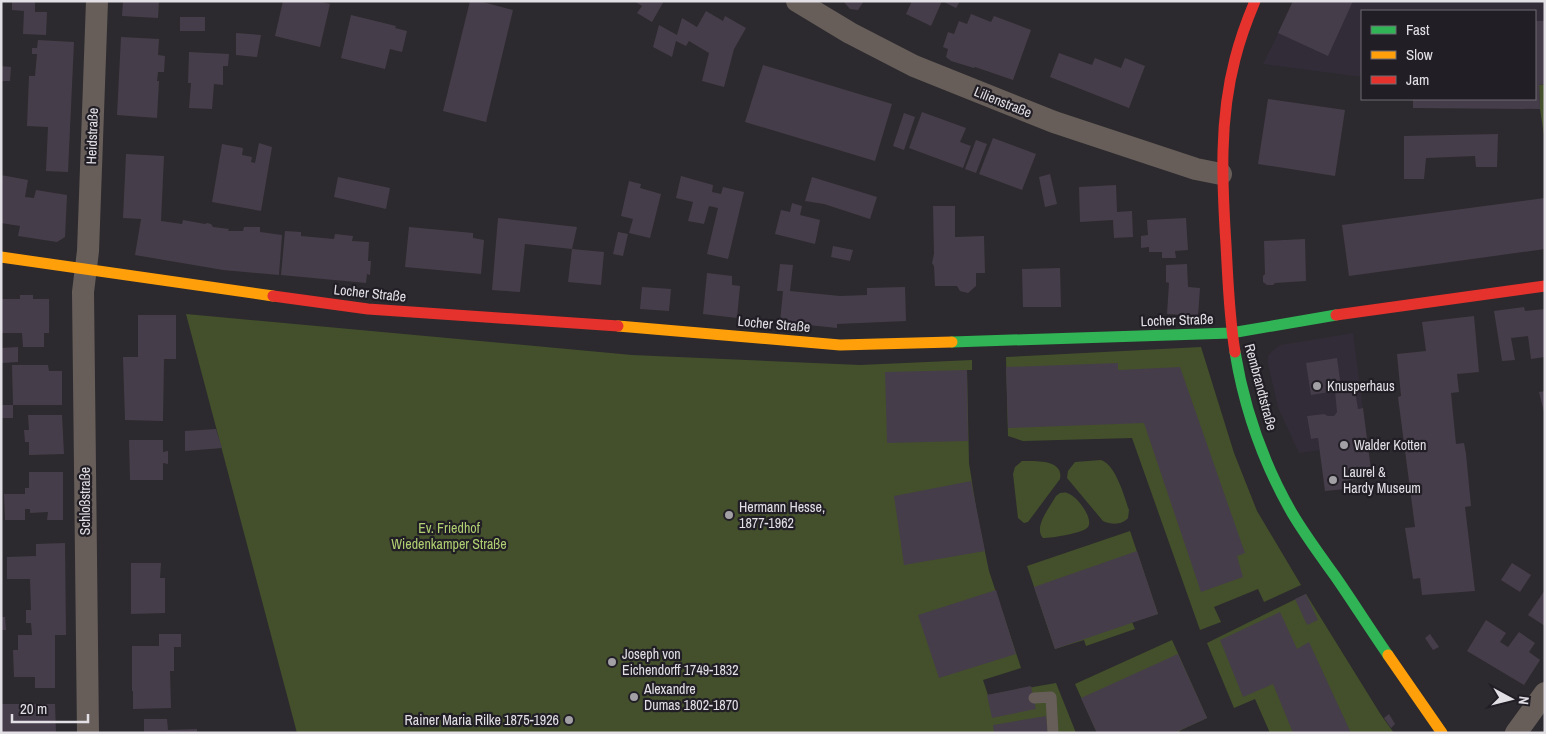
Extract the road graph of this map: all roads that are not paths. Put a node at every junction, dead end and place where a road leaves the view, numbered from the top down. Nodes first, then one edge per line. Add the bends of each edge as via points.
1 (97, 1) edge
2 (797, 1) edge
3 (1254, 1) edge
4 (1221, 174) junction
5 (1, 258) edge
6 (86, 270) junction
7 (1545, 286) edge
8 (1231, 333) junction
9 (1545, 693) edge
10 (1034, 698) dead end
11 (88, 733) edge
12 (1053, 733) edge
13 (1442, 733) edge
14 (1516, 733) edge

1 - 6 street, Heidstraße
2 - 4 street, Lilienstraße via 914,66 1054,122 1196,169
3 - 4 street, Rembrandtstraße via 1231,67 1224,106
4 - 8 street, Rembrandtstraße
5 - 6 street, Locher Straße
6 - 8 street, Locher Straße via 368,309 840,345
6 - 11 street, Schloßstraße via 83,292
7 - 8 street, Locher Straße
8 - 13 street, Rembrandtstraße via 1251,415 1280,490 1301,528
9 - 14 street
10 - 12 lane via 1051,696

